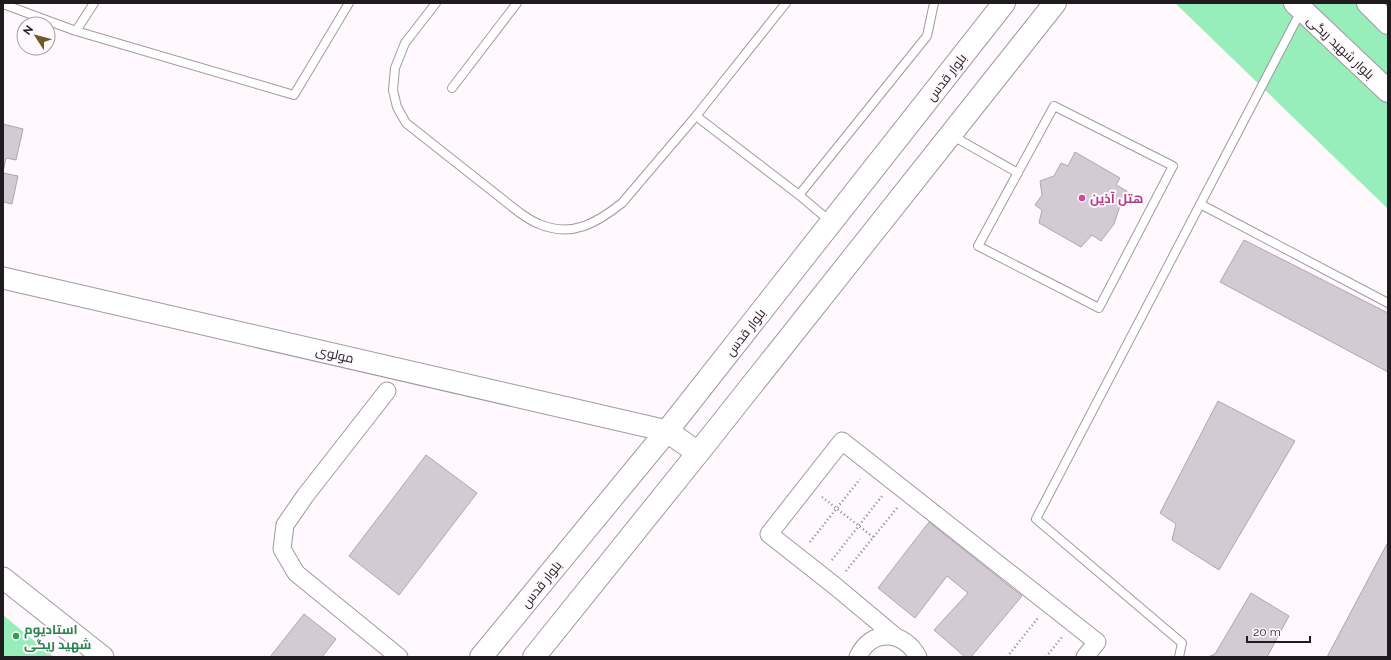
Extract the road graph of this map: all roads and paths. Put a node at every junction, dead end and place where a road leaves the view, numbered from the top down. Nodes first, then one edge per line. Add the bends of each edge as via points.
1 (94, 3) edge
2 (349, 3) edge
3 (436, 3) edge
4 (517, 3) edge
5 (786, 3) edge
6 (934, 3) edge
7 (1004, 3) edge
8 (1055, 3) edge
9 (1368, 3) edge
10 (3, 4) edge
11 (1298, 6) edge
12 (1388, 23) edge
13 (76, 31) junction
14 (452, 88) dead end
15 (1388, 91) edge
16 (696, 116) junction
17 (950, 135) junction
18 (1018, 173) junction
19 (799, 195) junction
20 (1200, 204) junction
21 (832, 223) junction
22 (3, 278) edge
23 (1388, 303) edge
24 (387, 391) dead end
25 (667, 430) junction
26 (698, 453) junction
27 (871, 464) junction
28 (894, 482) junction
29 (808, 486) junction
30 (908, 493) junction
31 (837, 508) junction
32 (858, 526) junction
33 (873, 537) junction
34 (798, 557) junction
35 (820, 574) junction
36 (3, 578) edge
37 (835, 586) junction
38 (1049, 604) junction
39 (1073, 623) junction
40 (896, 637) junction
41 (919, 654) edge
42 (103, 657) edge
43 (399, 657) edge
44 (481, 657) edge
45 (534, 657) edge
46 (858, 657) edge
47 (1007, 657) edge
48 (1046, 657) edge
49 (1085, 657) edge
50 (1179, 657) edge

1 - 13 lane
2 - 13 lane via 294,95
3 - 16 lane via 405,43 395,68 393,90 397,107 406,123 520,213 538,224 554,229 576,230 610,213 622,203
4 - 14 lane
5 - 16 lane
6 - 19 lane via 927,36
7 - 21 main road, بلوار قدس
8 - 17 main road
9 - 12 main road
10 - 13 lane
11 - 15 main road, بلوار شهید ریگی
11 - 20 lane
16 - 19 lane
17 - 18 lane
17 - 26 main road
18 - 18 lane via 1054,106 1173,166 1099,308 978,246
19 - 21 lane
20 - 23 lane
20 - 50 lane via 1036,518 1182,643
21 - 25 main road, بلوار قدس
22 - 25 street, مولوی
24 - 43 street via 285,525 282,549 296,573
25 - 26 main road
25 - 44 main road, بلوار قدس
26 - 45 main road
27 - 28 street
27 - 29 street via 842,441
27 - 31 path
28 - 30 street
28 - 32 path
29 - 31 path
29 - 34 street via 769,534
30 - 33 path
30 - 38 street
31 - 32 path
31 - 34 path
32 - 33 path
32 - 35 path
33 - 37 path
34 - 35 street
35 - 37 street
36 - 42 street
37 - 40 street
38 - 39 street
38 - 47 path
39 - 48 path
39 - 49 street via 1097,642
40 - 41 street via 906,641
40 - 46 street via 877,638 868,643

